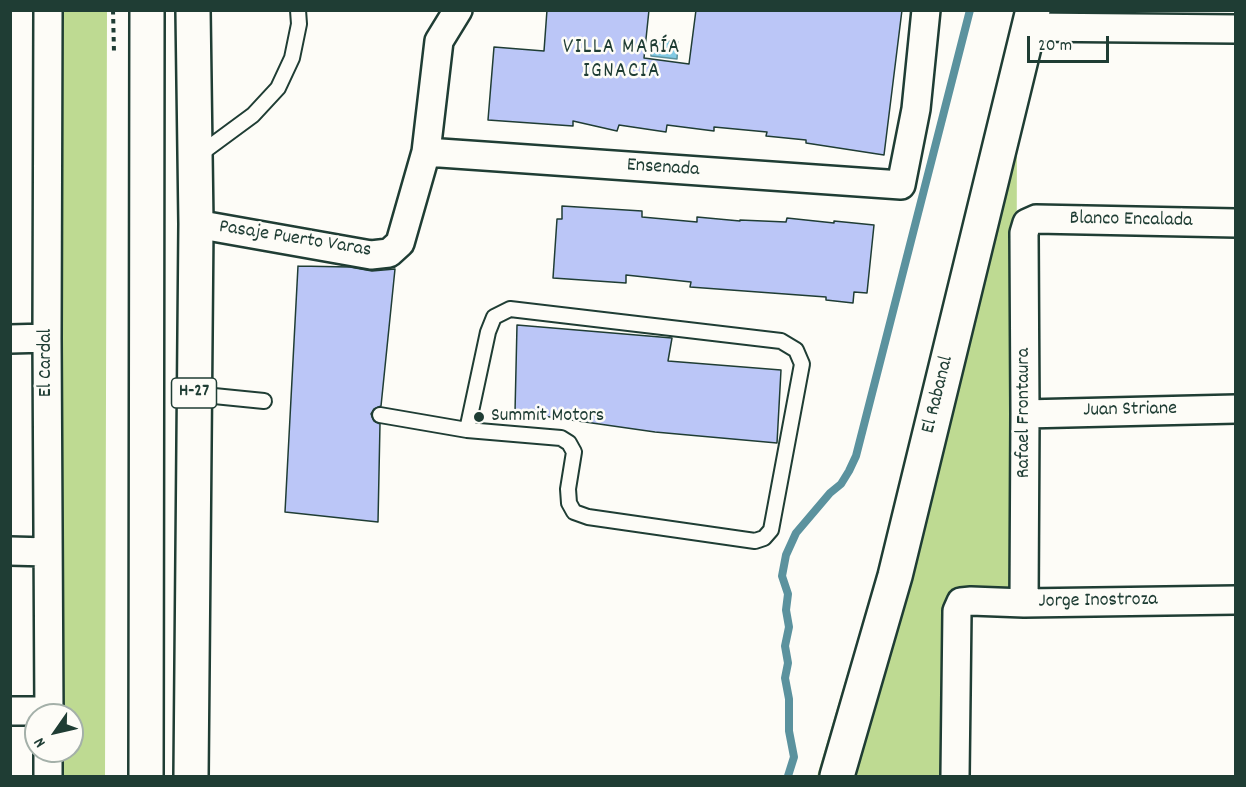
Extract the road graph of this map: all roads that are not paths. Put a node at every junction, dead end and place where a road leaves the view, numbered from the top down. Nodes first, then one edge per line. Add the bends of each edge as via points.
1 (48, 10) edge
2 (147, 10) edge
3 (193, 10) edge
4 (298, 10) edge
5 (458, 10) edge
6 (926, 10) edge
7 (1031, 19) edge
8 (1236, 29) edge
9 (426, 152) junction
10 (194, 158) junction
11 (1236, 223) edge
12 (196, 224) junction
13 (1027, 224) joint
14 (47, 338) junction
15 (10, 339) edge
16 (194, 394) junction
17 (264, 401) dead end
18 (1236, 409) edge
19 (1025, 414) junction
20 (380, 415) dead end
21 (467, 430) junction
22 (10, 551) edge
23 (48, 552) junction
24 (1236, 600) edge
25 (1024, 603) junction
26 (49, 703) edge
27 (146, 777) edge
28 (191, 777) edge
29 (837, 777) edge
30 (955, 777) edge

1 - 14 street, El Cardal
2 - 27 main road, H-27
3 - 10 main road, H-27
4 - 10 lane via 292,58 278,88 253,115
5 - 9 street, Pasaje Puerto Varas via 439,41
6 - 9 street, Ensenada via 916,109 901,185
7 - 8 street
7 - 29 main road, El Rabanal via 895,576
9 - 12 street, Pasaje Puerto Varas via 400,243 389,253 371,255
10 - 12 main road, H-27
11 - 13 street, Blanco Encalada via 1036,219
12 - 16 main road, H-27
13 - 19 street, Rafael Frontaura
14 - 15 street
14 - 23 street, El Cardal
16 - 17 lane
16 - 28 main road, H-27
18 - 19 street, Juan Striane
19 - 25 street, Rafael Frontaura
20 - 21 lane
21 - 21 lane via 488,332 494,317 510,309 782,341 796,350 802,364 771,530 755,541 588,518 574,512 568,503 574,452 569,443 561,438
22 - 23 street
23 - 26 street, El Cardal
24 - 25 street, Jorge Inostroza
25 - 30 street, Jorge Inostroza via 961,602 957,611

